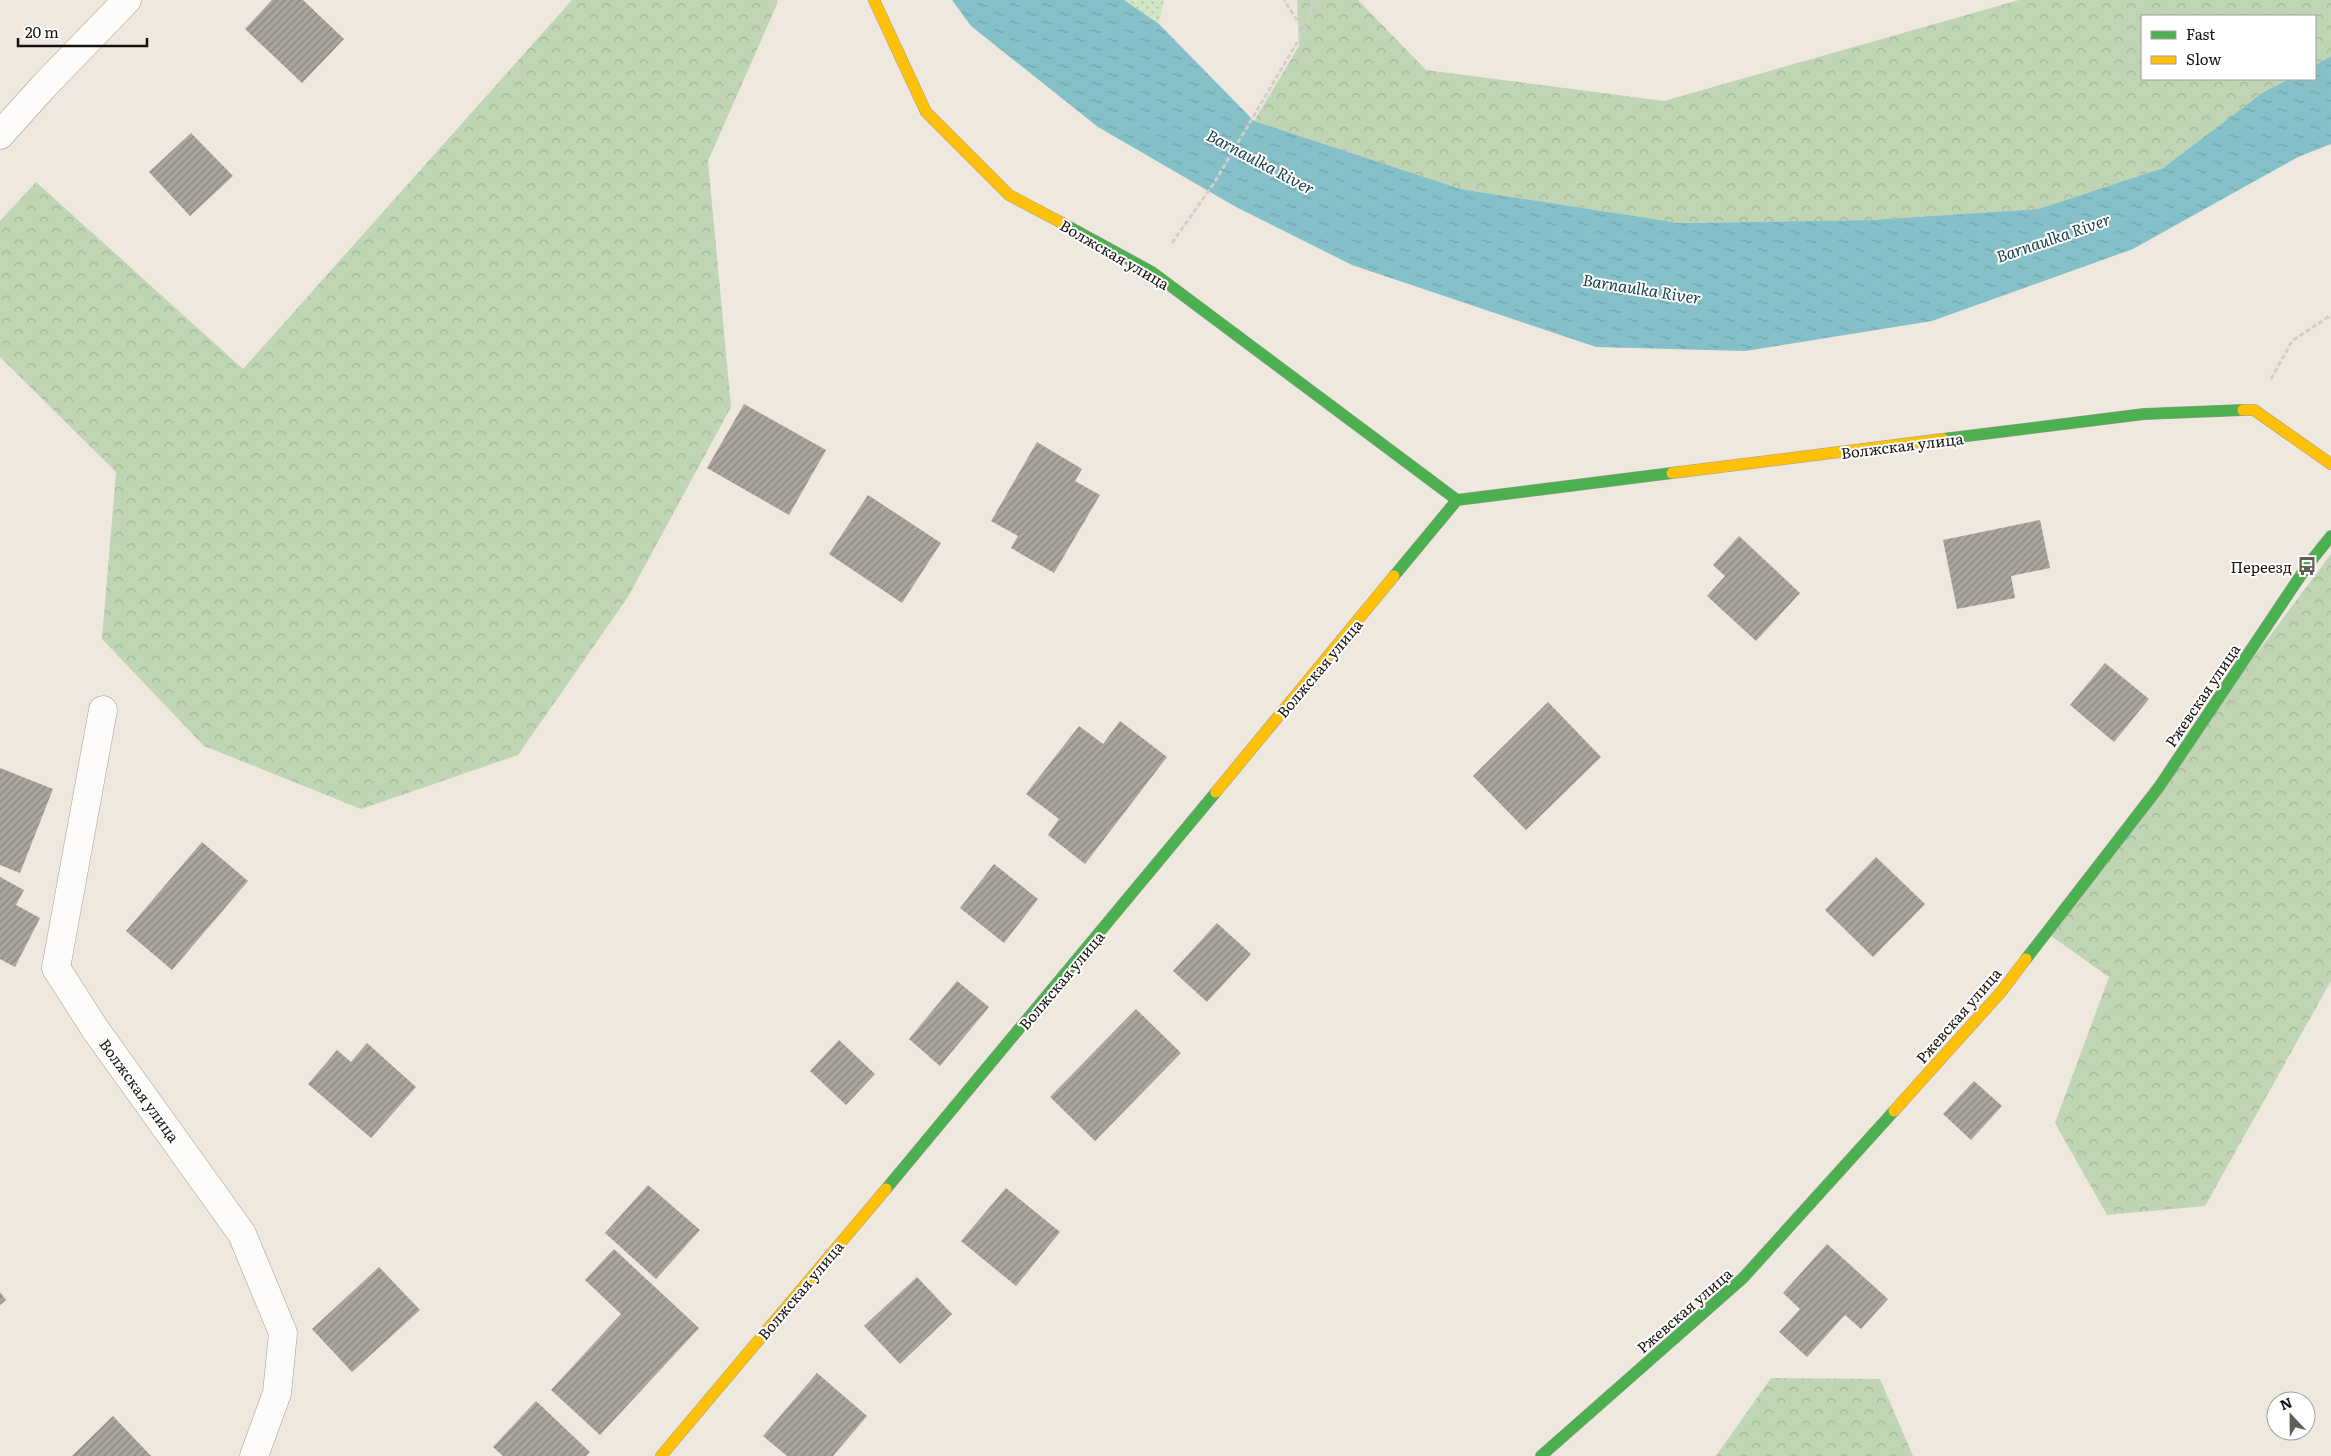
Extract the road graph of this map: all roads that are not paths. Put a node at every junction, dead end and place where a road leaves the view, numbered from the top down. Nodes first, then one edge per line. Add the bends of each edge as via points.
1 (127, 0) edge
2 (874, 0) edge
3 (0, 135) edge
4 (2331, 464) edge
5 (1457, 500) junction
6 (2331, 536) edge
7 (103, 710) dead end
8 (254, 1456) edge
9 (660, 1456) edge
10 (1541, 1456) edge

1 - 3 street
2 - 5 street, Волжская улица via 926,112 1009,195 1152,272
4 - 5 street, Волжская улица via 2254,410 2144,414
5 - 9 street, Волжская улица via 1082,955
6 - 10 street, Ржевская улица via 2307,566 2159,787 2000,992 1743,1278
7 - 8 street, Волжская улица via 56,968 95,1029 242,1234 283,1333 277,1392

